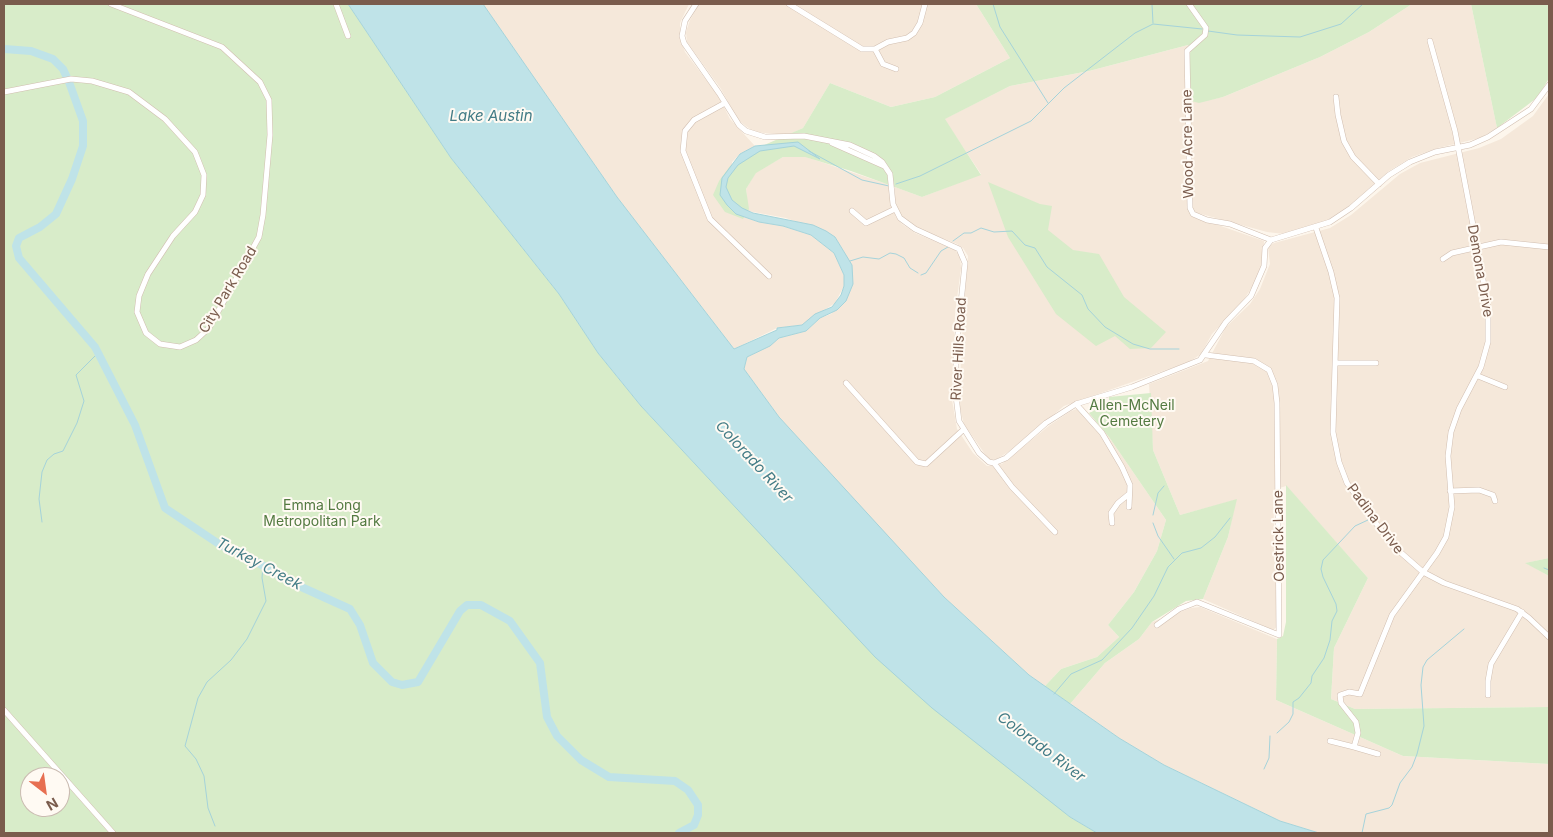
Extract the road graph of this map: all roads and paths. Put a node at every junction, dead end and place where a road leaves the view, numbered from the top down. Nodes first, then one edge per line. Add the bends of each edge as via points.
1 (111, 4) edge
2 (336, 4) edge
3 (696, 4) edge
4 (789, 4) edge
5 (925, 4) edge
6 (1189, 4) edge
7 (348, 36) dead end
8 (1430, 42) dead end
9 (875, 49) junction
10 (896, 69) dead end
11 (1549, 85) edge
12 (4, 92) edge
13 (1336, 97) dead end
14 (726, 104) junction
15 (1458, 147) junction
16 (1379, 184) junction
17 (895, 209) junction
18 (852, 211) dead end
19 (1316, 228) junction
20 (1271, 240) junction
21 (1477, 246) junction
22 (1549, 246) edge
23 (1443, 259) dead end
24 (769, 276) dead end
25 (1206, 355) junction
26 (1335, 363) junction
27 (1376, 363) dead end
28 (1478, 376) junction
29 (846, 383) dead end
30 (1505, 387) dead end
31 (1076, 404) junction
32 (963, 430) junction
33 (994, 463) junction
34 (1450, 491) junction
35 (1130, 494) junction
36 (1495, 501) dead end
37 (1129, 507) dead end
38 (1112, 523) dead end
39 (1056, 532) dead end
40 (1423, 572) junction
41 (1522, 612) junction
42 (1157, 625) dead end
43 (1549, 637) edge
44 (1488, 695) dead end
45 (4, 710) edge
46 (1330, 741) dead end
47 (1354, 747) junction
48 (1378, 754) dead end
49 (113, 833) edge

1 - 12 street, City Park Road via 222,47 260,82 269,100 270,135 259,237 208,328 196,340 185,346 167,346 150,338 138,318 137,306 142,286 161,251 200,202 205,181 196,152 175,129 129,92 71,78
2 - 7 street
3 - 14 street via 685,21 684,43
4 - 9 street via 862,49
5 - 9 street via 914,33
6 - 20 street, Wood Acre Lane via 1206,28 1205,35 1187,52 1190,208 1193,214 1207,220 1230,224
8 - 15 street, Demona Drive
9 - 10 street via 883,64
11 - 15 street via 1537,103 1516,119 1479,142
13 - 16 street via 1344,141
14 - 17 street via 739,125 756,135 825,140 886,168 893,182
14 - 24 street via 694,120 685,131 683,151 710,220
15 - 16 street via 1410,162
15 - 21 street, Demona Drive
16 - 19 street via 1342,215
17 - 18 street via 866,223
17 - 32 street, River Hills Road via 900,218 914,229 955,246 965,259 956,382 958,415
19 - 20 street
19 - 26 street, Padina Drive via 1337,298
20 - 25 street via 1265,248 1264,266 1255,289 1218,332
21 - 22 street via 1505,242
21 - 23 street
21 - 28 street, Demona Drive via 1490,319 1486,354
25 - 31 street via 1193,365
25 - 42 street, Oestrick Lane via 1254,361 1269,370 1275,385 1279,635 1197,602 1179,609
26 - 27 street
26 - 40 street, Padina Drive via 1333,432 1343,473 1353,493 1391,544
28 - 30 street
28 - 34 street, Demona Drive via 1450,432
29 - 32 street via 917,462 926,464
31 - 33 street via 1046,423 1006,458
31 - 35 street via 1102,433 1122,467 1130,485
32 - 33 street, River Hills Road via 979,454
33 - 39 street, River Hills Road via 1012,487
34 - 36 street via 1485,492 1493,495
34 - 40 street, Demona Drive via 1451,518 1446,537
35 - 37 street
35 - 38 street via 1111,513
40 - 41 street, Padina Drive
40 - 47 street, Demona Drive via 1392,615 1360,694 1349,692 1340,695 1341,703 1356,722 1358,733
41 - 43 street, Padina Drive
41 - 44 street via 1491,664
45 - 49 street
46 - 47 street
47 - 48 street

